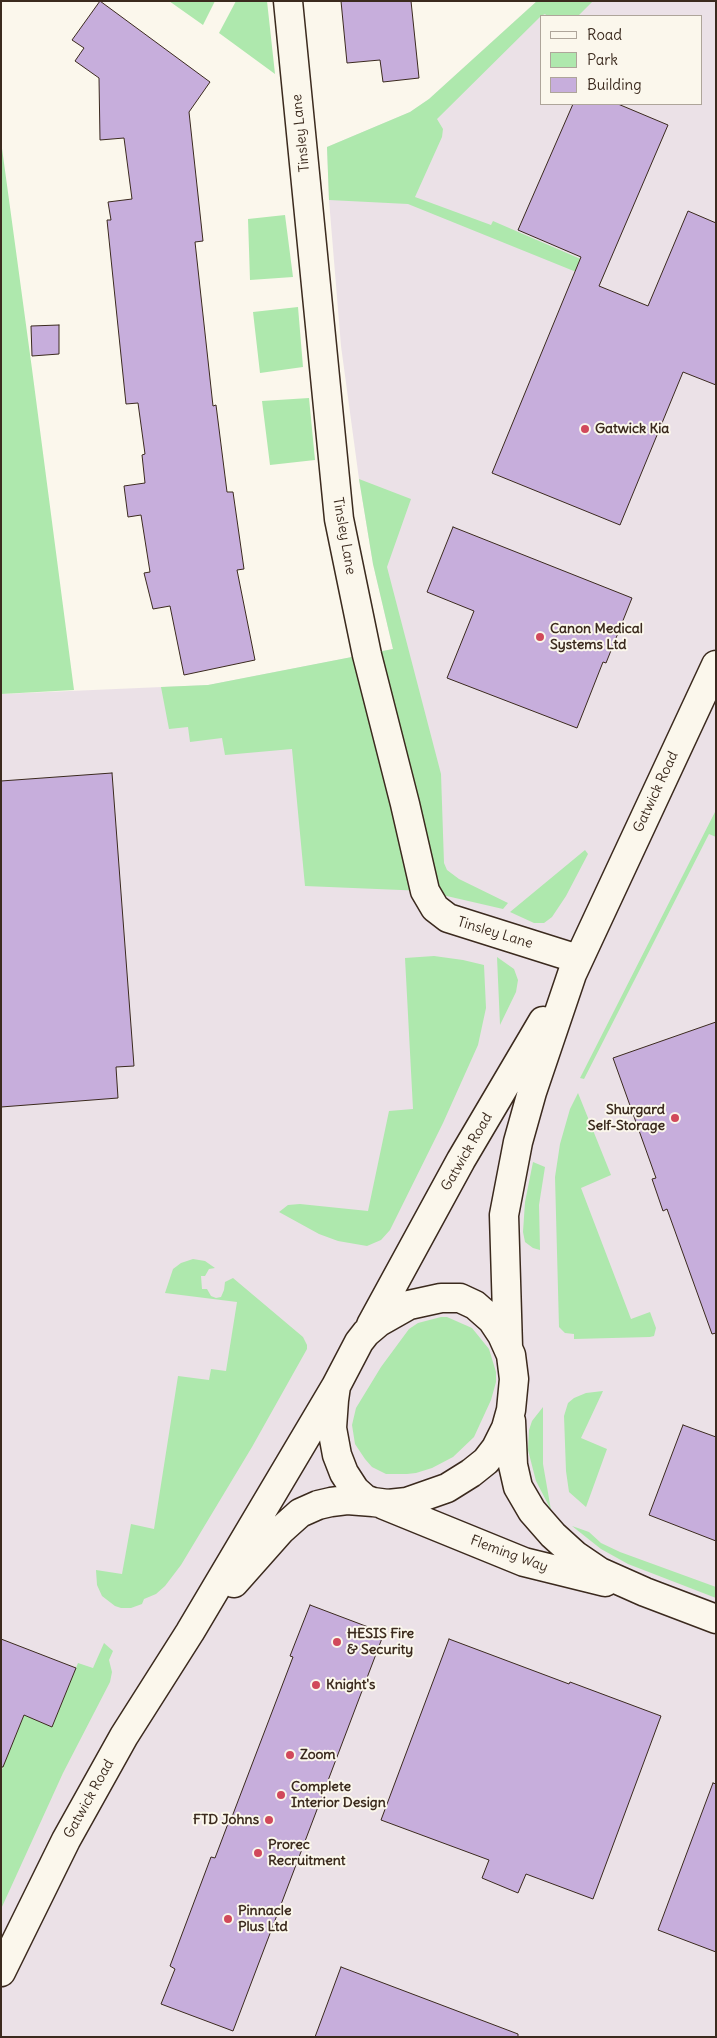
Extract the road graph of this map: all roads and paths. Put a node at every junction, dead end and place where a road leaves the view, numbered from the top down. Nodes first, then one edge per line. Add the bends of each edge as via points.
1 (288, 1) edge
2 (716, 665) edge
3 (575, 966) junction
4 (366, 1333) junction
5 (508, 1347) junction
6 (336, 1386) junction
7 (511, 1410) junction
8 (376, 1503) junction
9 (645, 1592) junction
10 (716, 1619) edge
11 (190, 1632) junction
12 (1, 1972) edge

1 - 3 street, Tinsley Lane via 341,527 367,655 425,891 435,908 448,918
2 - 3 street, Gatwick Road
3 - 4 street, Gatwick Road
3 - 5 street, Gatwick Road via 525,1115 506,1202
4 - 5 street via 409,1305 433,1299 460,1298 485,1313
4 - 6 street, Gatwick Road
5 - 7 street via 514,1379
6 - 8 street via 332,1428 337,1455 355,1490
6 - 11 street, Gatwick Road
7 - 8 street via 496,1448 471,1473 425,1497 407,1502
7 - 9 street, Fleming Way via 514,1473 521,1493 535,1515 584,1562
8 - 9 street, Fleming Way via 524,1562
8 - 11 street, Gatwick Road via 331,1502 300,1513
9 - 10 street, Fleming Way
11 - 12 street, Gatwick Road via 124,1736 66,1840

